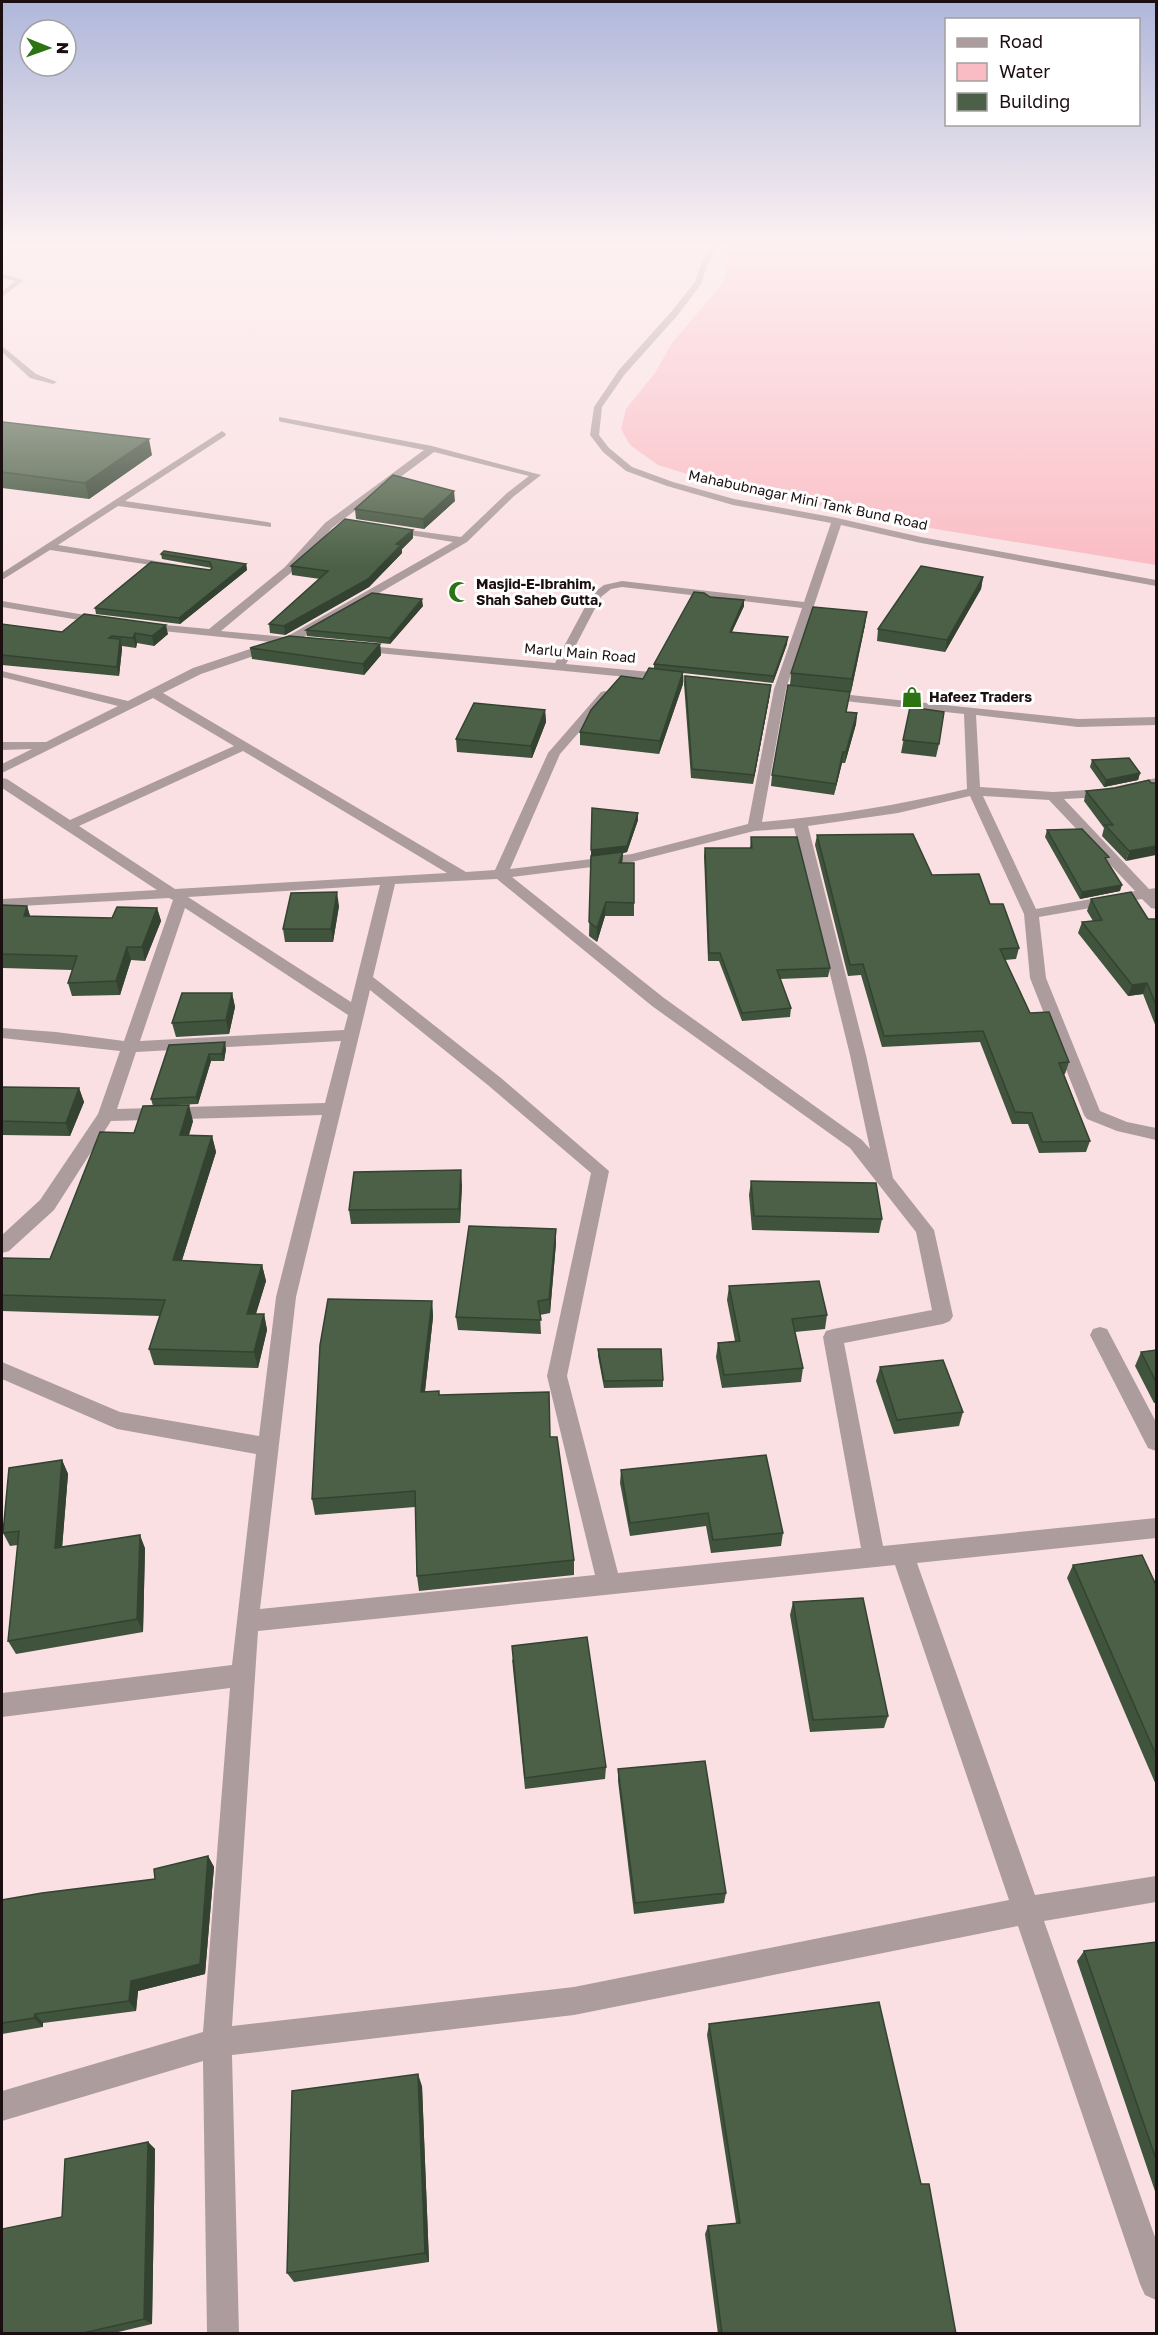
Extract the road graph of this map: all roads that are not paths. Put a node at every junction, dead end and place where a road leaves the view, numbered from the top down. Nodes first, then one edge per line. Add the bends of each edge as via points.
1 (4, 350) edge
2 (642, 350) edge
3 (53, 382) dead end
4 (282, 418) dead end
5 (222, 434) dead end
6 (432, 448) junction
7 (116, 503) junction
8 (336, 521) junction
9 (837, 521) junction
10 (347, 522) edge
11 (267, 525) dead end
12 (382, 528) edge
13 (463, 540) junction
14 (48, 547) junction
15 (184, 569) edge
16 (2, 578) edge
17 (1156, 583) edge
18 (2, 604) edge
19 (808, 606) junction
20 (112, 622) edge
21 (135, 626) edge
22 (211, 633) junction
23 (287, 641) junction
24 (309, 643) edge
25 (344, 647) edge
26 (559, 666) junction
27 (626, 672) junction
28 (2, 674) edge
29 (721, 683) edge
30 (154, 693) junction
31 (816, 693) edge
32 (130, 705) junction
33 (969, 711) junction
34 (1156, 721) edge
35 (49, 745) junction
36 (2, 746) edge
37 (243, 746) junction
38 (2, 769) edge
39 (2, 782) edge
40 (1156, 782) edge
41 (974, 790) junction
42 (1053, 796) junction
43 (800, 823) junction
44 (69, 826) junction
45 (754, 827) junction
46 (500, 874) junction
47 (463, 876) junction
48 (389, 880) junction
49 (176, 896) junction
50 (1153, 897) edge
51 (2, 903) edge
52 (1031, 914) junction
53 (365, 978) junction
54 (353, 1024) junction
55 (2, 1033) edge
56 (130, 1047) junction
57 (332, 1109) junction
58 (106, 1115) junction
59 (1156, 1134) edge
60 (886, 1182) junction
61 (2, 1246) edge
62 (1100, 1335) dead end
63 (2, 1370) edge
64 (1156, 1442) edge
65 (268, 1447) junction
66 (1156, 1528) edge
67 (903, 1555) junction
68 (874, 1557) junction
69 (609, 1584) junction
70 (247, 1621) junction
71 (243, 1675) junction
72 (2, 1706) edge
73 (1156, 1888) edge
74 (1028, 1911) junction
75 (218, 2042) junction
76 (2, 2106) edge
77 (1156, 2283) edge
78 (223, 2334) edge

1 - 3 street via 33,376
2 - 9 street, Mahabubnagar Mini Tank Bund Road via 598,407 594,435 606,450 629,469 670,484 733,502
4 - 6 street
5 - 7 street
6 - 8 street
6 - 13 street via 536,475
7 - 11 street
7 - 14 street
8 - 10 street
8 - 22 street via 289,569
9 - 17 street, Mahabubnagar Mini Tank Bund Road
9 - 19 street
12 - 13 street
13 - 23 street
14 - 15 street
14 - 16 street
18 - 20 street
19 - 26 street via 612,585 596,596
19 - 45 street via 780,689
21 - 22 street
22 - 23 street
23 - 24 street
23 - 30 street via 198,671
25 - 26 street, Marlu Main Road
26 - 27 street, Marlu Main Road
27 - 29 street, Marlu Main Road
27 - 46 street via 554,753
28 - 32 street
30 - 32 street
30 - 37 street
31 - 33 street
32 - 35 street
33 - 34 street via 1077,723
33 - 41 street
35 - 36 street
35 - 38 street
37 - 44 street
37 - 47 street
39 - 44 street
40 - 42 street via 1104,793
41 - 42 street
41 - 43 street via 898,809
41 - 52 street
42 - 50 street
43 - 45 street
43 - 60 street
44 - 49 street
45 - 46 street via 632,858
46 - 47 street
46 - 60 street via 658,1002 855,1144
47 - 48 street
48 - 49 street
48 - 53 street
49 - 51 street
49 - 54 street
49 - 56 street
50 - 52 street
52 - 59 street via 1038,978 1093,1115
53 - 54 street
53 - 69 street via 600,1171 557,1376
54 - 56 street via 214,1044
54 - 57 street
55 - 56 street
56 - 58 street
57 - 58 street
57 - 65 street via 286,1297
58 - 61 street via 47,1205
60 - 68 street via 925,1230 943,1316 833,1337
62 - 64 street
63 - 65 street via 117,1420
65 - 70 street
66 - 67 street
67 - 68 street
67 - 74 street
68 - 69 street
69 - 70 street
70 - 71 street
71 - 72 street
71 - 75 street
73 - 74 street
74 - 75 street via 574,2001
74 - 77 street
75 - 76 street
75 - 78 street

